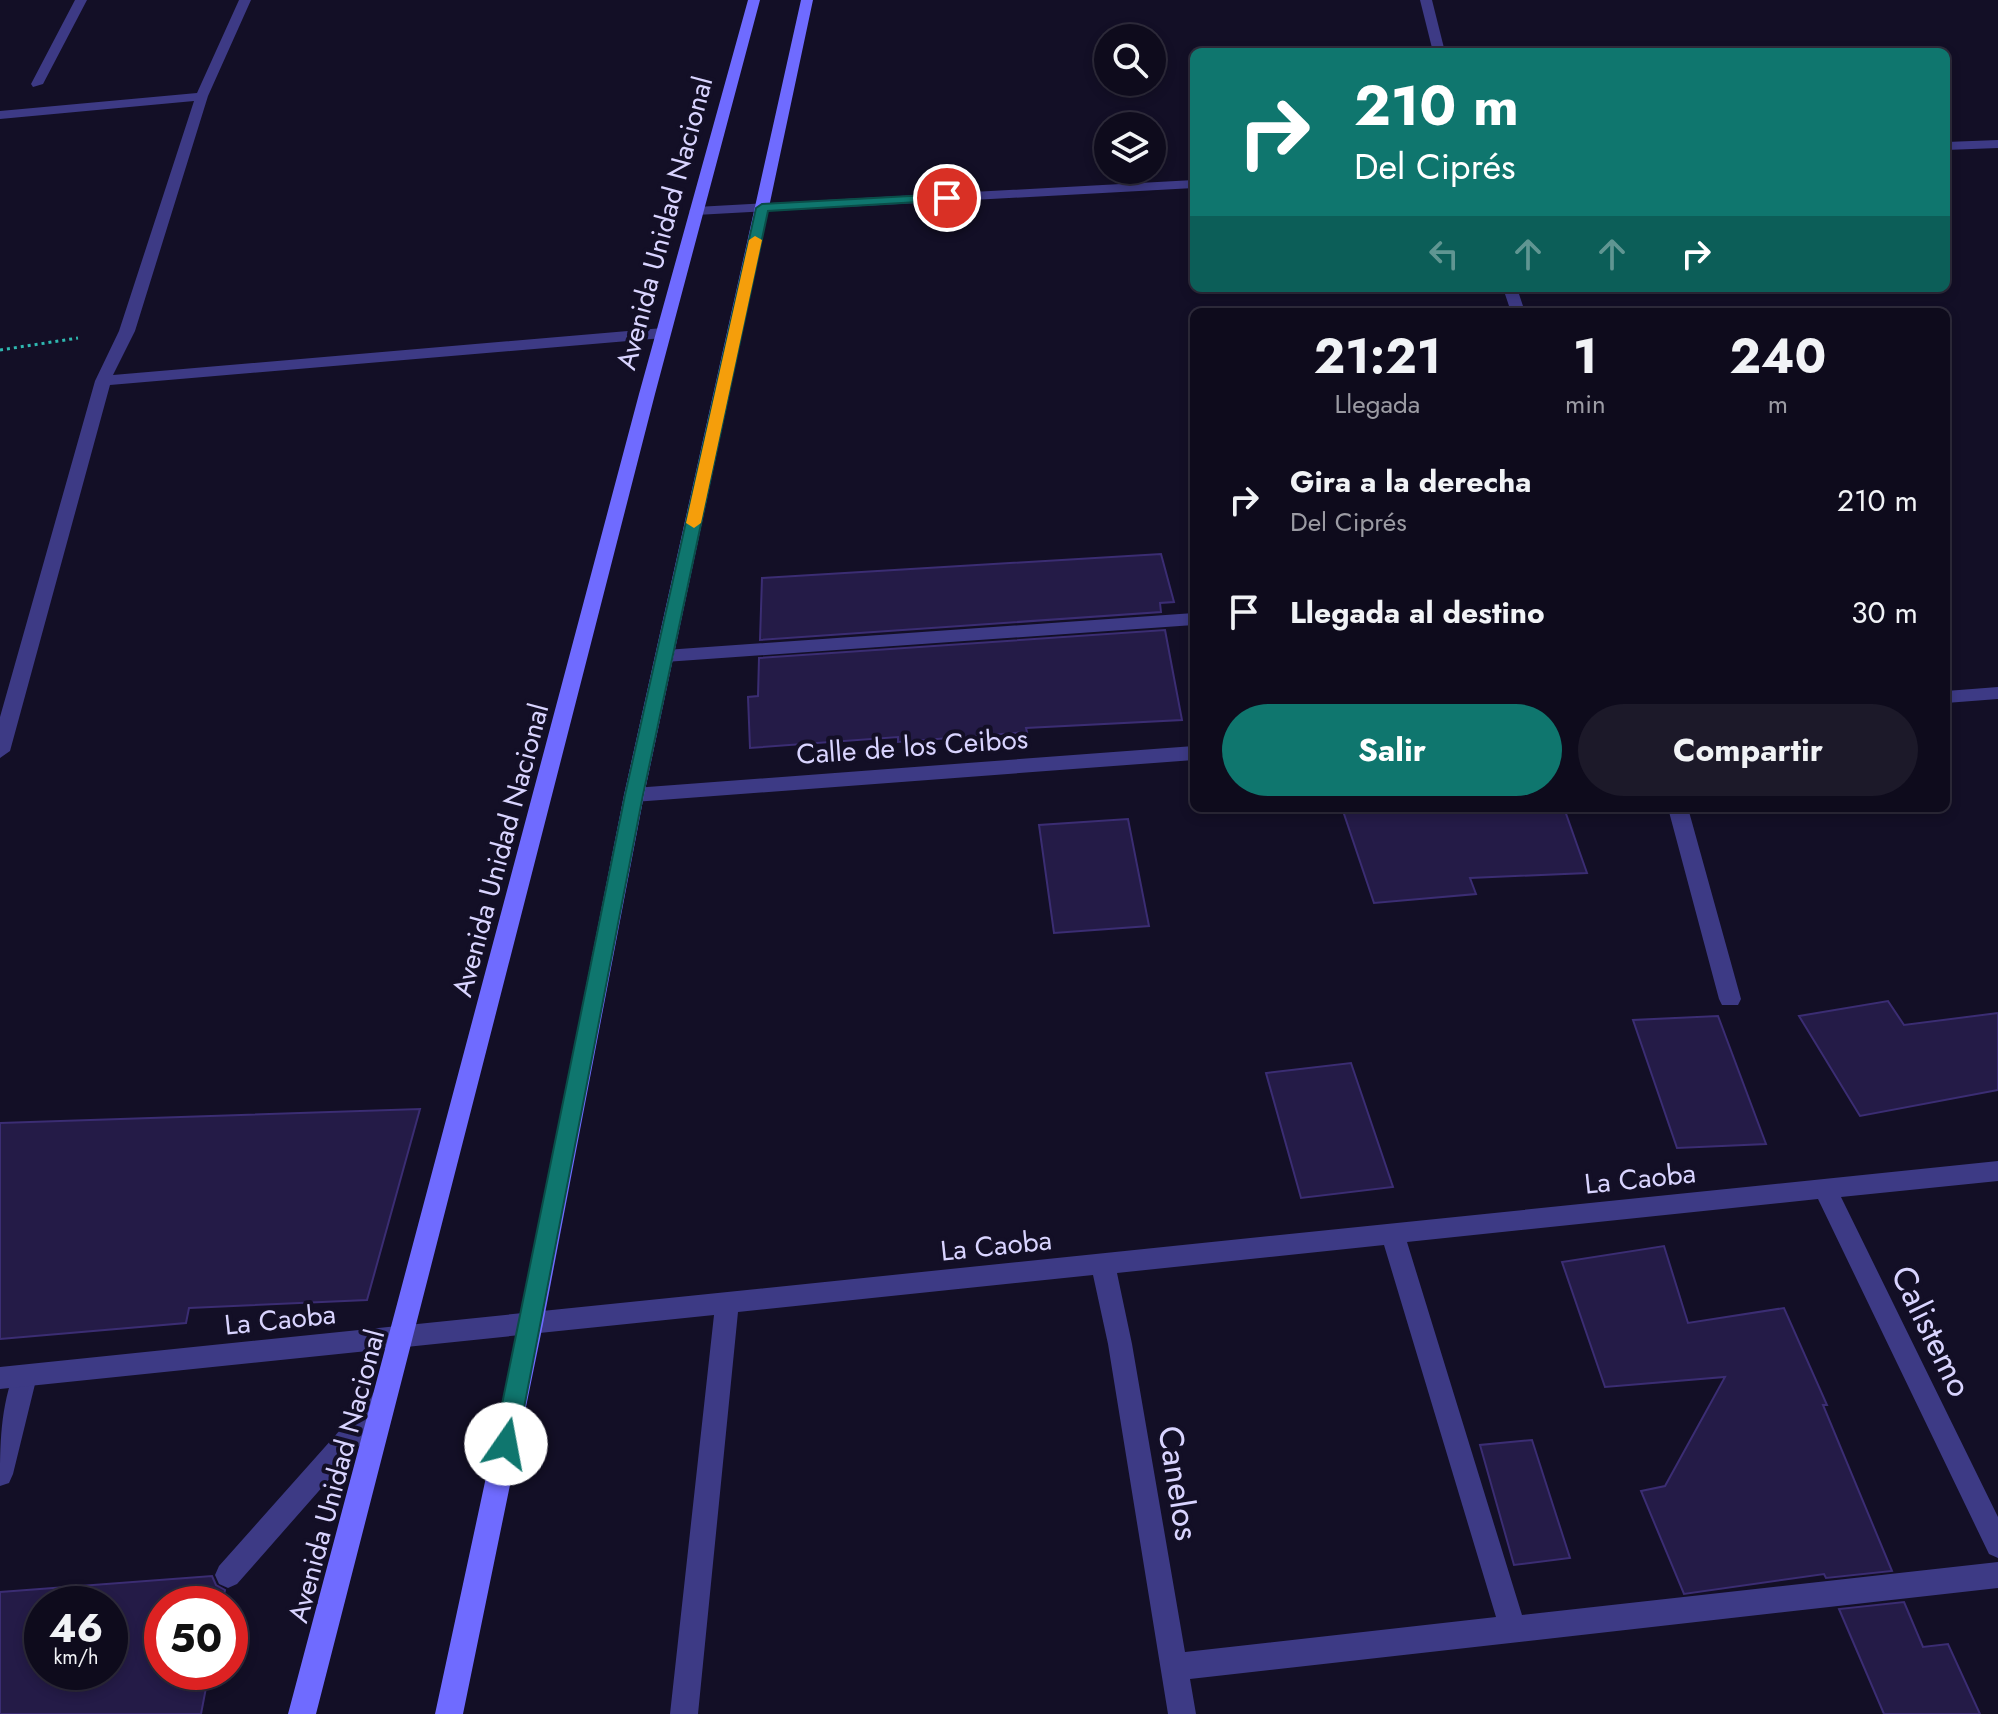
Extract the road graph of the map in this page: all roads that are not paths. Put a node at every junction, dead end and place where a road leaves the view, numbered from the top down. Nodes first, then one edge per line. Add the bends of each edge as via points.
1 (81, 0) edge
2 (245, 0) edge
3 (754, 0) edge
4 (807, 0) edge
5 (1426, 0) edge
6 (1438, 48) edge
7 (37, 84) dead end
8 (202, 96) junction
9 (0, 115) edge
10 (1998, 144) edge
11 (1950, 146) edge
12 (1190, 184) edge
13 (762, 208) junction
14 (696, 211) junction
15 (663, 333) junction
16 (103, 381) junction
17 (1190, 619) edge
18 (665, 656) junction
19 (1998, 693) edge
20 (1950, 697) edge
21 (0, 751) edge
22 (1190, 753) edge
23 (634, 795) junction
24 (1679, 812) edge
25 (1730, 999) dead end
26 (1998, 1171) edge
27 (1825, 1189) junction
28 (1393, 1234) junction
29 (1103, 1264) junction
30 (727, 1304) junction
31 (531, 1324) junction
32 (402, 1336) junction
33 (12, 1377) edge
34 (388, 1395) junction
35 (0, 1474) edge
36 (1998, 1545) edge
37 (228, 1575) dead end
38 (1998, 1575) edge
39 (1513, 1629) junction
40 (1173, 1667) junction
41 (302, 1714) edge
42 (449, 1714) edge
43 (684, 1714) edge
44 (1182, 1714) edge

1 - 7 street
2 - 8 street
3 - 14 main road, Avenida Unidad Nacional
4 - 13 main road
5 - 6 street
8 - 9 street
8 - 16 street via 127,331
10 - 11 street
12 - 13 street
13 - 14 street
13 - 18 main road
14 - 15 main road, Avenida Unidad Nacional
15 - 16 street
15 - 32 main road, Avenida Unidad Nacional
16 - 21 street
17 - 18 street
18 - 23 main road
19 - 20 street
22 - 23 street, Calle de los Ceibos
23 - 31 main road
24 - 25 street
26 - 27 street, La Caoba
27 - 28 street, La Caoba
27 - 36 street, Calistemo
28 - 29 street, La Caoba
28 - 39 street
29 - 30 street, La Caoba
29 - 40 street, Canelos
30 - 31 street, La Caoba
30 - 43 street
31 - 32 street, La Caoba
31 - 42 main road
32 - 33 street, La Caoba
32 - 34 main road, Avenida Unidad Nacional
33 - 35 street
34 - 37 street
34 - 41 main road, Avenida Unidad Nacional
38 - 39 street
39 - 40 street
40 - 44 street, Canelos

